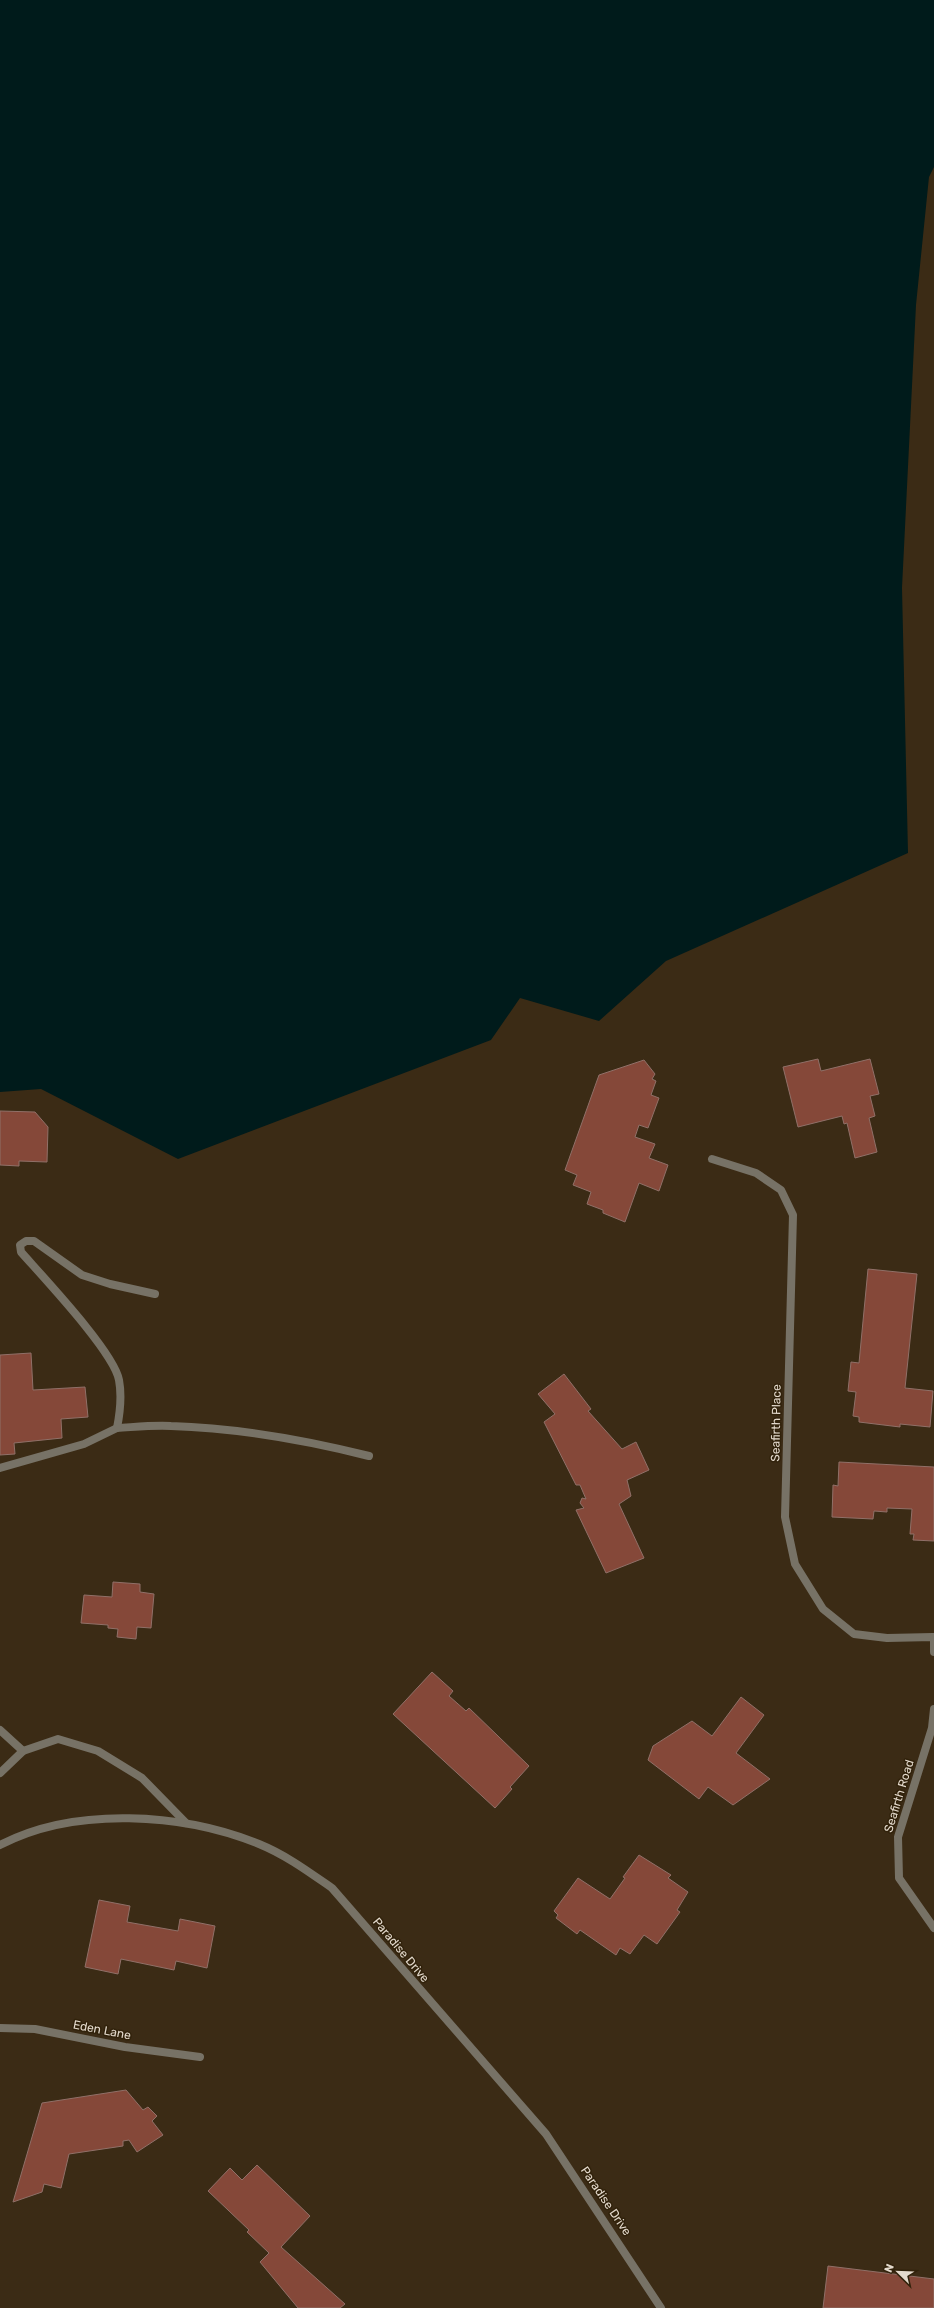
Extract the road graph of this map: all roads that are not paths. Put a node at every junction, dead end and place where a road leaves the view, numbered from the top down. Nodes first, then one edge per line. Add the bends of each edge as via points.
1 (712, 1159) dead end
2 (155, 1294) dead end
3 (117, 1428) junction
4 (369, 1456) dead end
5 (0, 1468) edge
6 (933, 1637) edge
7 (934, 1652) edge
8 (934, 1709) edge
9 (0, 1730) edge
10 (23, 1751) junction
11 (0, 1773) edge
12 (186, 1823) junction
13 (0, 1846) edge
14 (934, 1928) edge
15 (0, 2028) edge
16 (200, 2057) dead end
17 (661, 2308) edge

1 - 6 street, Seafirth Place via 756,1173 782,1190 793,1215 786,1517 795,1564 823,1609 854,1634 887,1638
2 - 3 street via 82,1275 34,1241 26,1241 20,1245 21,1252 107,1356 119,1379 120,1410
3 - 4 street via 171,1425 229,1430 317,1444
3 - 5 street via 84,1444
6 - 7 street
8 - 14 street, Seafirth Road via 932,1728 898,1837 899,1878
9 - 10 street
10 - 11 street
10 - 12 street via 58,1739 98,1751 142,1778
12 - 13 street, Paradise Drive via 93,1819 51,1825 15,1837
12 - 17 street, Paradise Drive via 229,1833 261,1845 294,1862 332,1888 546,2134
15 - 16 street, Eden Lane via 35,2029 125,2047

